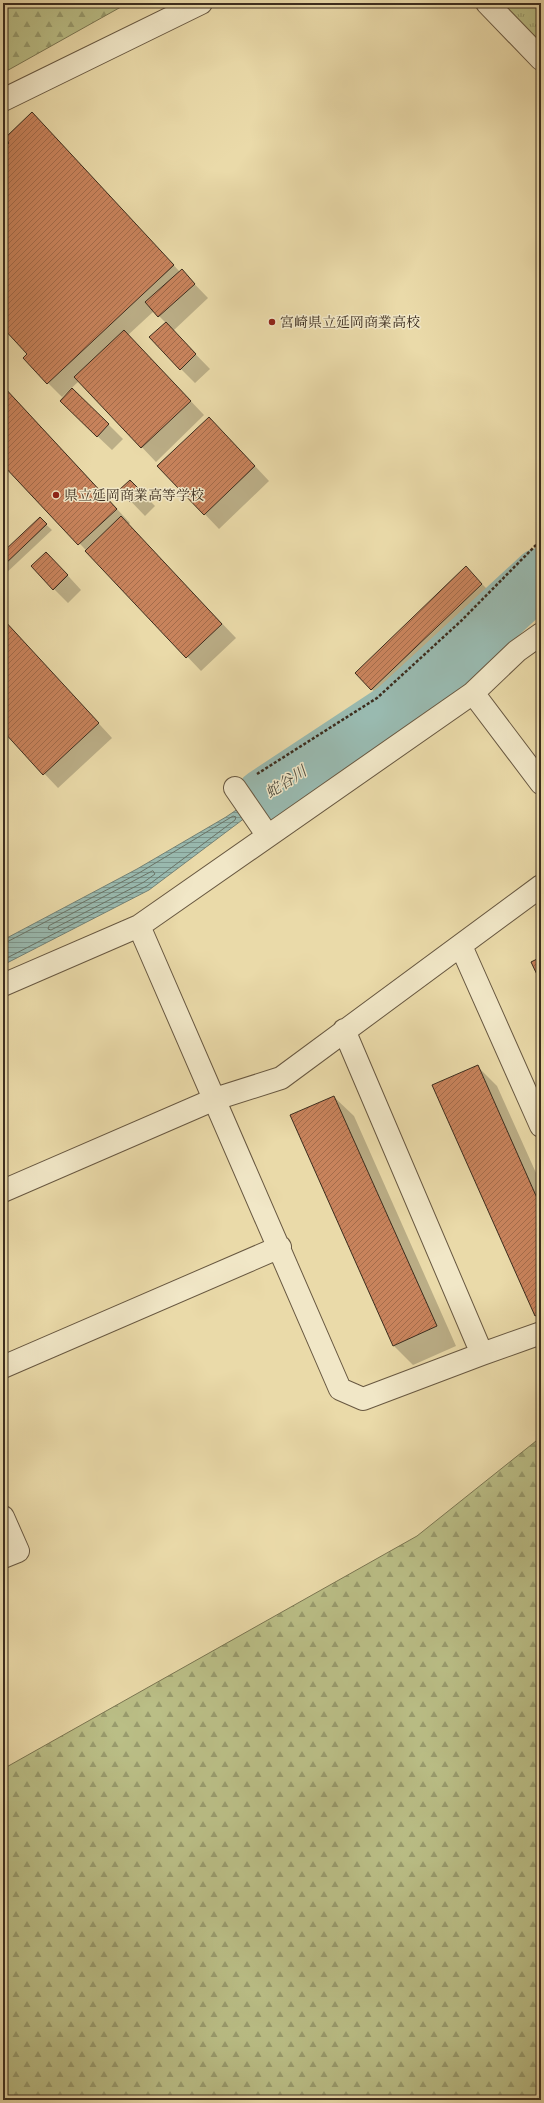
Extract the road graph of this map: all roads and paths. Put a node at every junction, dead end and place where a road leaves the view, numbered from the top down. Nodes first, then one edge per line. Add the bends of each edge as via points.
1 (200, 3) edge
2 (487, 3) edge
3 (541, 59) edge
4 (3, 100) edge
5 (541, 540) edge
6 (541, 634) edge
7 (473, 693) junction
8 (541, 783) edge
9 (238, 791) joint
10 (267, 835) junction
11 (541, 886) edge
12 (139, 926) junction
13 (461, 946) junction
14 (3, 985) edge
15 (344, 1030) junction
16 (215, 1099) junction
17 (541, 1126) edge
18 (3, 1191) edge
19 (280, 1247) junction
20 (541, 1334) edge
21 (482, 1354) junction
22 (3, 1367) edge
23 (3, 1517) edge
24 (3, 1557) edge

1 - 4 street
2 - 3 street
5 - 9 path via 461,621 377,698
6 - 7 street via 517,651
7 - 8 street
7 - 10 street
9 - 10 street
10 - 12 street
11 - 13 street
12 - 14 street
12 - 16 street
13 - 15 street
13 - 17 street
15 - 16 street via 281,1078
15 - 21 street
16 - 18 street
16 - 19 street
19 - 21 street via 340,1389 363,1399
19 - 22 street
20 - 21 street
23 - 24 street via 18,1551

